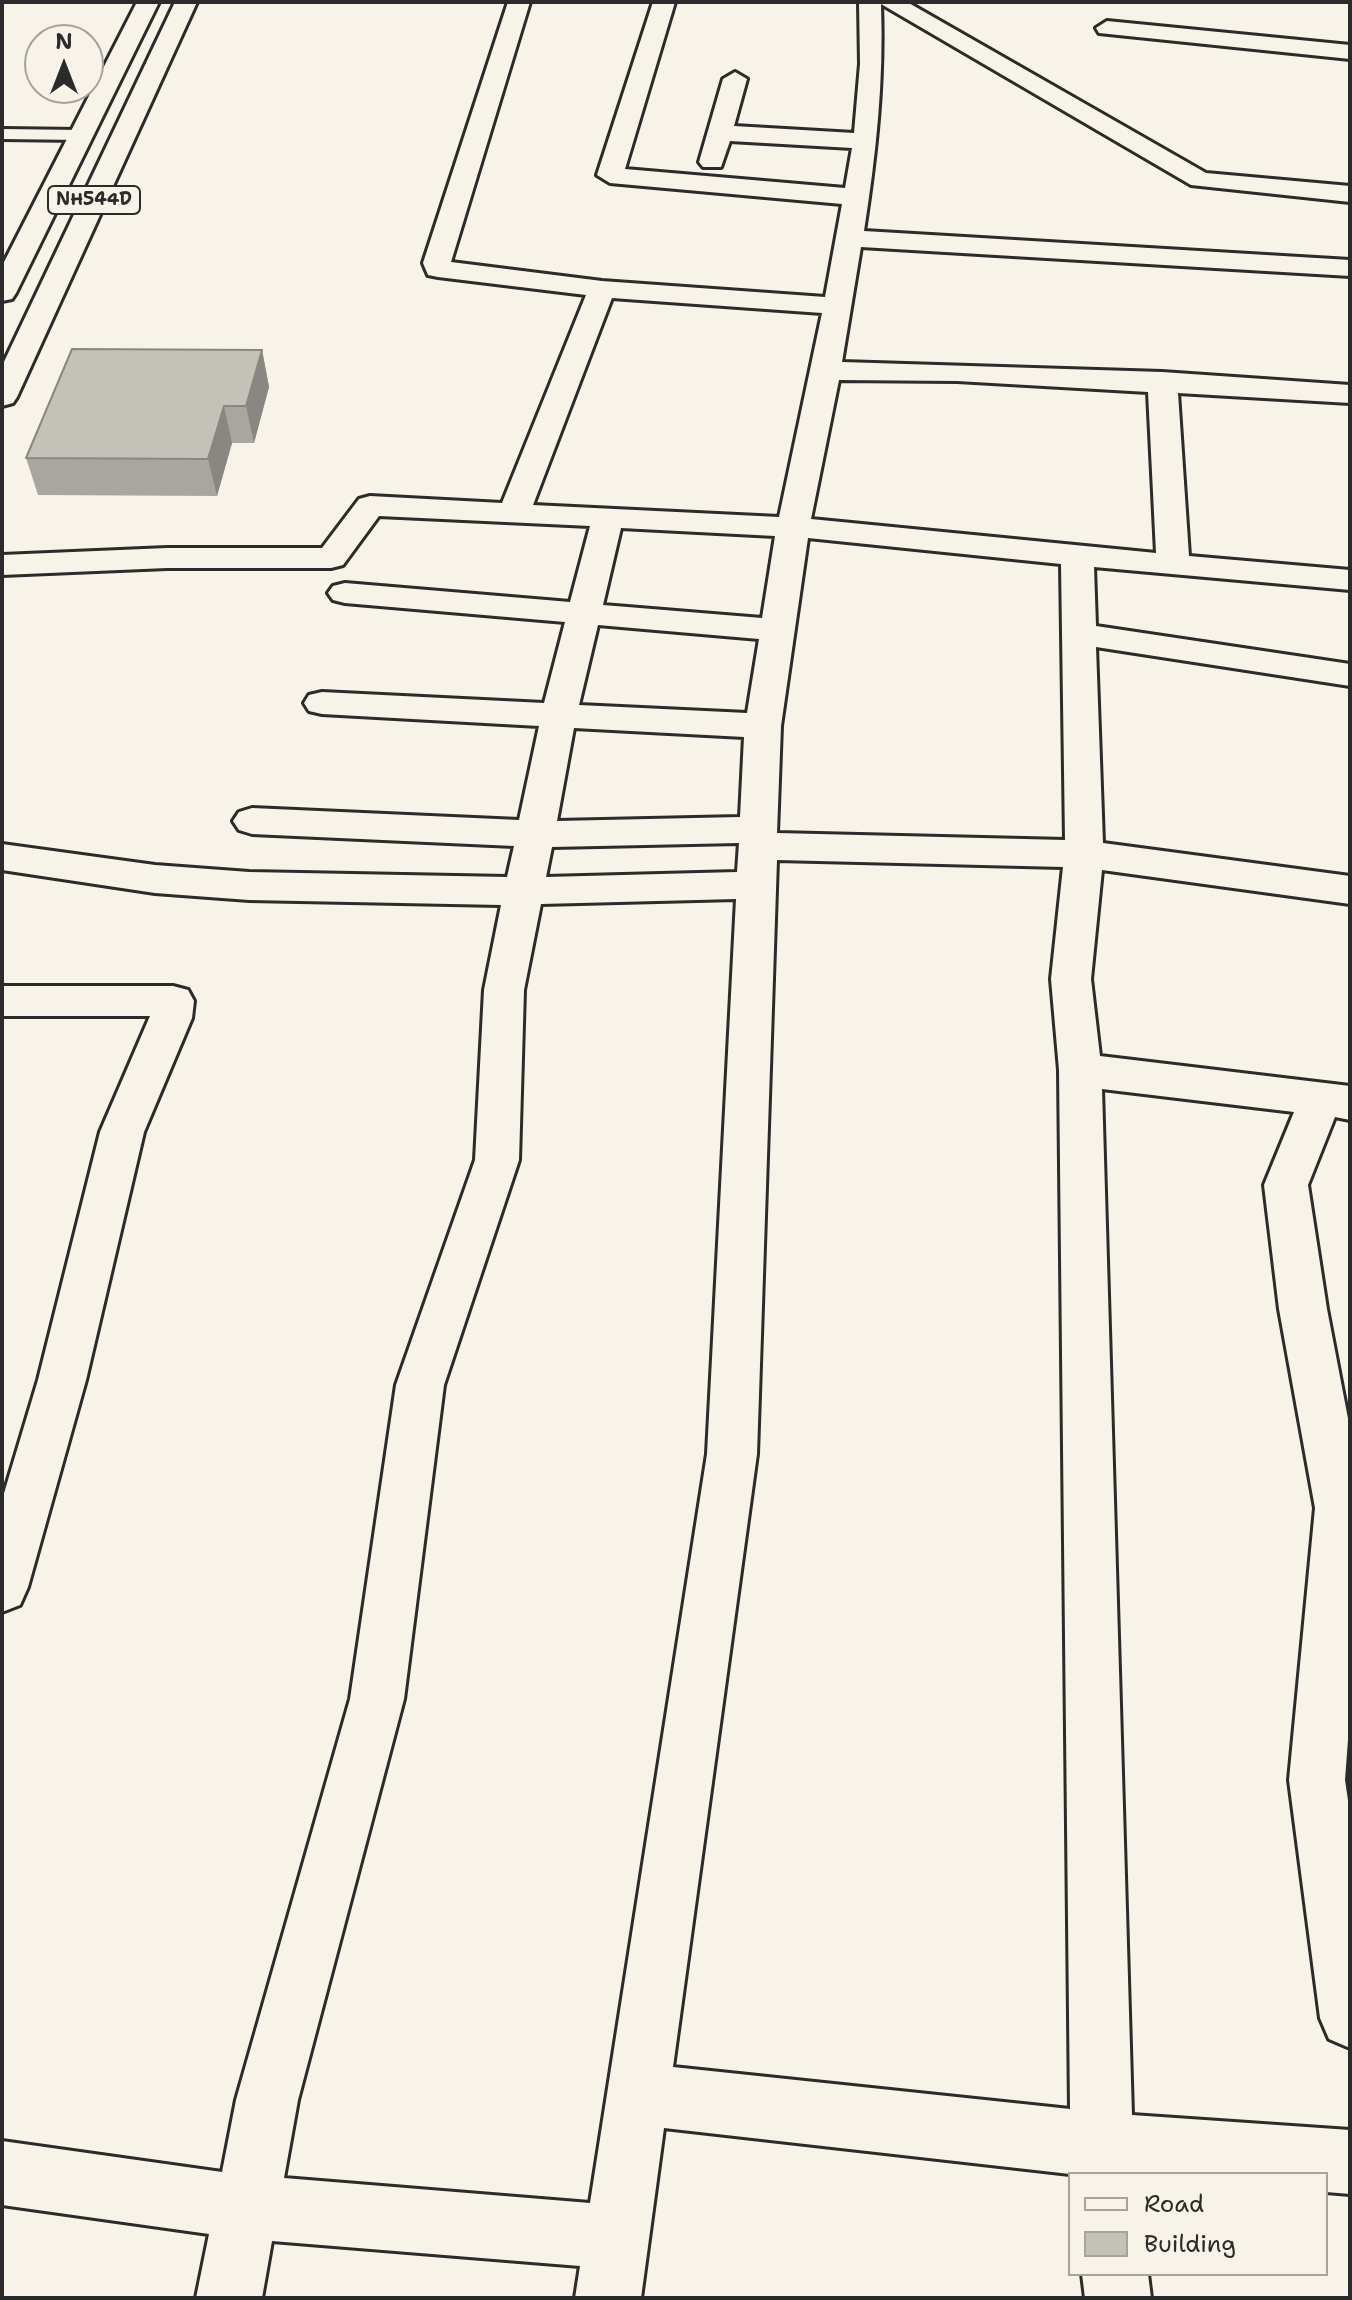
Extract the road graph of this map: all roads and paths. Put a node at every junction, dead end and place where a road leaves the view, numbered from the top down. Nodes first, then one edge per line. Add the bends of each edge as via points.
1 (148, 2) edge
2 (186, 2) edge
3 (519, 2) edge
4 (664, 2) edge
5 (870, 2) edge
6 (891, 2) edge
7 (1107, 28) dead end
8 (1350, 52) edge
9 (735, 79) dead end
10 (720, 133) junction
11 (2, 134) edge
12 (81, 135) junction
13 (866, 141) junction
14 (705, 185) junction
15 (1350, 194) edge
16 (854, 197) junction
17 (850, 238) junction
18 (1350, 268) edge
19 (602, 289) junction
20 (2, 293) edge
21 (838, 306) junction
22 (9, 370) edge
23 (826, 371) junction
24 (1162, 381) junction
25 (1350, 394) edge
26 (2, 397) edge
27 (514, 513) junction
28 (608, 517) junction
29 (793, 527) junction
30 (1077, 556) junction
31 (1173, 562) junction
32 (2, 565) edge
33 (1350, 580) edge
34 (345, 593) dead end
35 (584, 611) junction
36 (778, 630) junction
37 (1081, 634) junction
38 (1350, 675) edge
39 (322, 703) dead end
40 (559, 714) junction
41 (763, 726) junction
42 (252, 821) dead end
43 (535, 834) junction
44 (757, 854) junction
45 (1084, 854) junction
46 (2, 857) edge
47 (1350, 890) edge
48 (523, 893) junction
49 (2, 1001) edge
50 (1080, 1070) junction
51 (1336, 1101) edge
52 (2, 1587) edge
53 (1350, 2018) edge
54 (638, 2094) junction
55 (1101, 2159) edge
56 (1350, 2162) edge
57 (2, 2173) edge
58 (246, 2207) junction
59 (617, 2237) junction
60 (1115, 2276) edge
61 (229, 2298) edge
62 (608, 2298) edge
63 (1118, 2298) edge

1 - 12 main road, NH544D
2 - 22 main road, NH544D
3 - 19 main road via 438,269
4 - 14 main road via 610,175
5 - 13 main road
6 - 15 main road via 1200,180
7 - 8 main road
9 - 10 main road
10 - 13 main road
10 - 14 main road
11 - 12 lane
12 - 20 main road, NH544D
13 - 16 main road
14 - 16 main road
16 - 17 main road
17 - 18 main road
17 - 21 main road
19 - 21 main road
19 - 27 main road
21 - 23 main road
22 - 26 main road, NH544D
23 - 24 main road
23 - 29 main road
24 - 25 main road
24 - 31 main road
27 - 28 main road
27 - 32 main road via 370,506 331,558
28 - 29 main road
28 - 35 main road
29 - 30 main road
29 - 36 main road
30 - 31 main road
30 - 37 main road
31 - 33 main road
34 - 35 main road
35 - 36 main road
35 - 40 main road
36 - 41 main road
37 - 38 main road
37 - 45 main road
39 - 40 main road
40 - 41 main road
40 - 43 main road
41 - 44 main road
42 - 43 main road
43 - 44 main road
43 - 48 main road
44 - 45 main road
44 - 48 main road
44 - 54 main road via 732,1454
45 - 47 main road
45 - 50 main road via 1071,979
46 - 48 main road via 217,883
48 - 58 main road via 504,990 497,1160 420,1385 377,1699 267,2100
49 - 52 main road via 173,1001 171,1018 122,1132 62,1380
50 - 51 main road
50 - 55 main road
51 - 53 main road via 1286,1185 1340,1508 1317,1780
54 - 55 main road
54 - 59 main road
55 - 56 main road
57 - 58 main road
58 - 59 main road
58 - 61 main road
59 - 62 main road
60 - 63 main road

